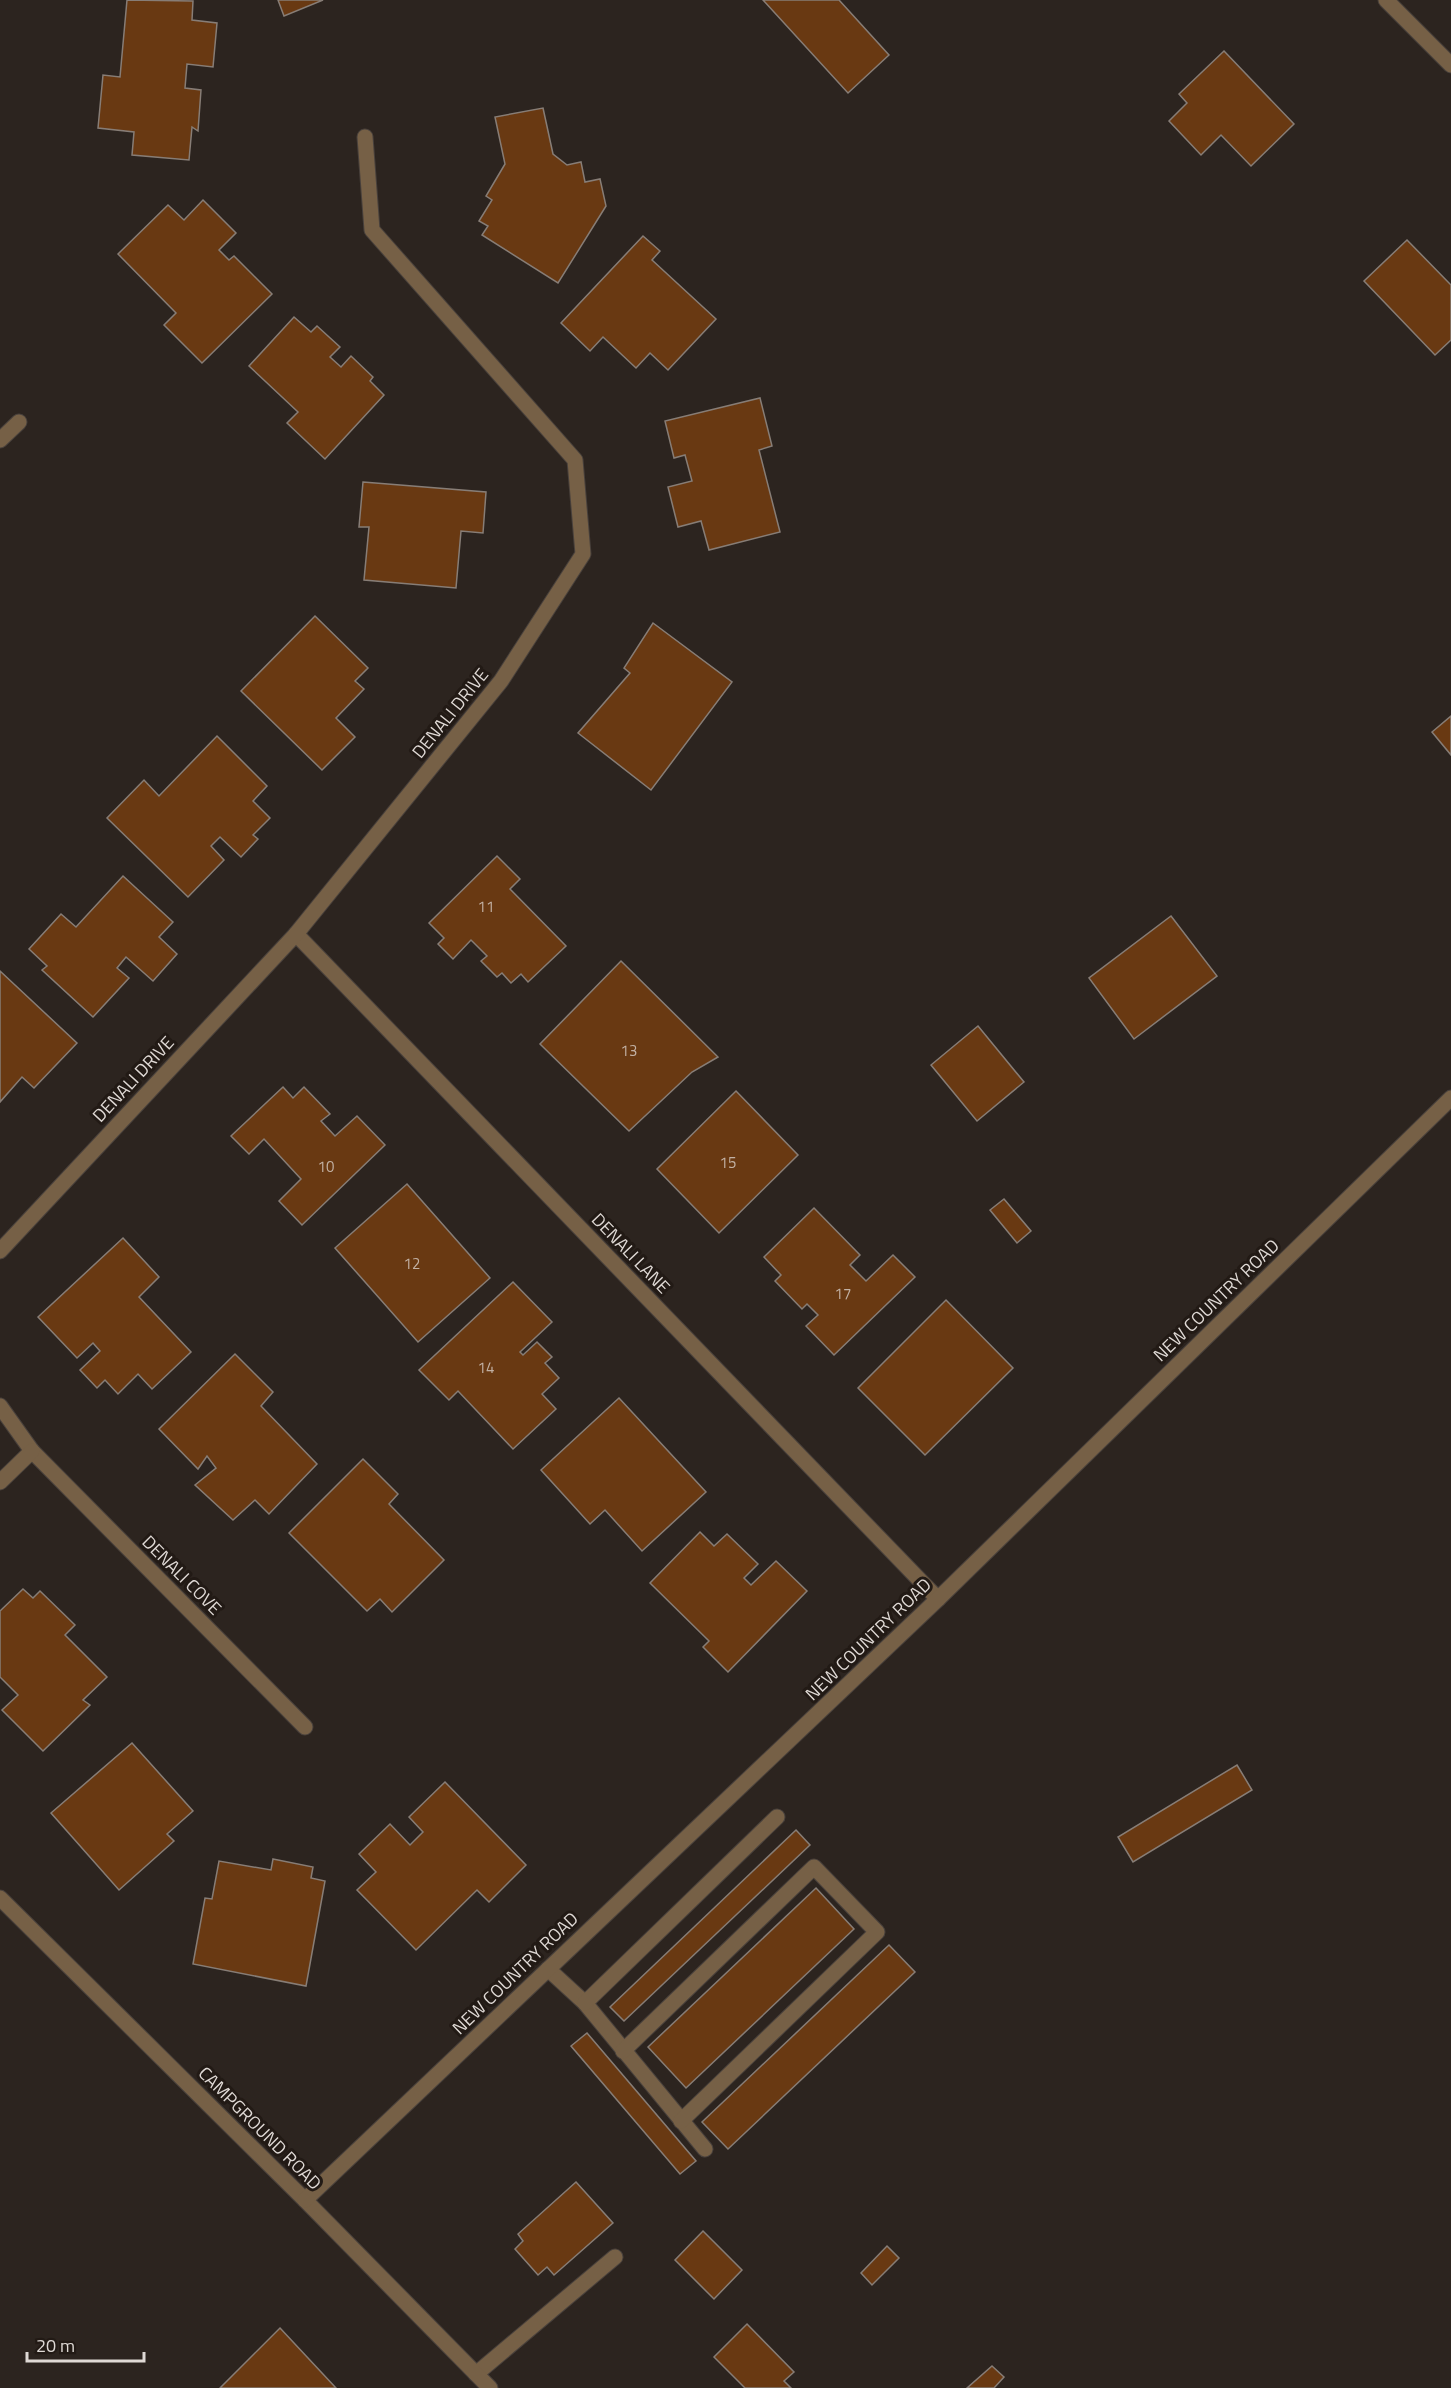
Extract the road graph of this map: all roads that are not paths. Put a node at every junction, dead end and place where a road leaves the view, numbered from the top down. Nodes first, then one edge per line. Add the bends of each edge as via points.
1 (1386, 0) edge
2 (1451, 65) edge
3 (365, 137) dead end
4 (19, 422) dead end
5 (0, 440) edge
6 (296, 934) junction
7 (1451, 1098) edge
8 (0, 1251) edge
9 (0, 1406) edge
10 (32, 1451) junction
11 (0, 1482) edge
12 (938, 1599) junction
13 (305, 1727) dead end
14 (777, 1817) dead end
15 (0, 1898) edge
16 (548, 1969) junction
17 (585, 2003) junction
18 (623, 2051) junction
19 (681, 2121) junction
20 (705, 2149) dead end
21 (305, 2200) junction
22 (615, 2257) dead end
23 (476, 2374) junction
24 (490, 2388) edge

1 - 2 street
3 - 6 street, DENALI DRIVE via 372,230 575,460 583,554 501,681
4 - 5 street
6 - 8 street, DENALI DRIVE
6 - 12 street, DENALI LANE
7 - 12 street, NEW COUNTRY ROAD
9 - 10 street
10 - 11 street
10 - 13 street, DENALI COVE
12 - 16 street, NEW COUNTRY ROAD
14 - 17 street
15 - 21 street, CAMPGROUND ROAD
16 - 17 street
16 - 21 street, NEW COUNTRY ROAD
17 - 18 street
18 - 19 street
18 - 19 street via 814,1867 877,1932
19 - 20 street
21 - 23 street, CAMPGROUND ROAD
22 - 23 street
23 - 24 street, CAMPGROUND ROAD

